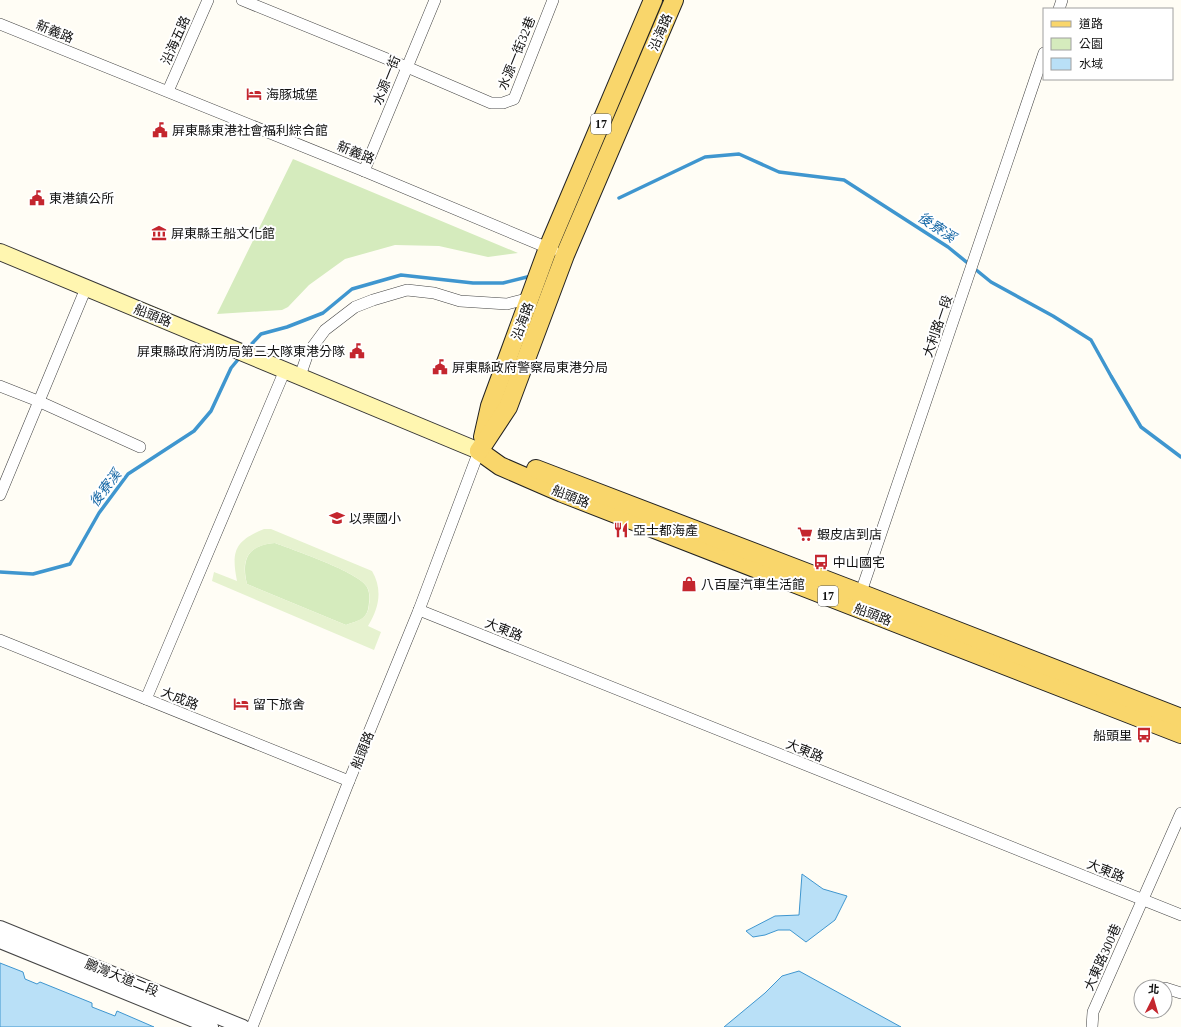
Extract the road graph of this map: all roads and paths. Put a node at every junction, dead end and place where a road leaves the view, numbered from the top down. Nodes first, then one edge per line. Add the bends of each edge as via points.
1 (208, 0) edge
2 (242, 0) edge
3 (435, 0) edge
4 (552, 0) edge
5 (653, 0) edge
6 (674, 0) edge
7 (0, 24) edge
8 (1043, 57) edge
9 (407, 67) junction
10 (168, 91) junction
11 (364, 171) junction
12 (548, 248) junction
13 (0, 252) edge
14 (566, 255) junction
15 (86, 288) junction
16 (530, 298) junction
17 (292, 373) junction
18 (0, 386) edge
19 (38, 401) junction
20 (140, 446) dead end
21 (479, 451) junction
22 (0, 495) edge
23 (858, 600) junction
24 (419, 610) junction
25 (0, 640) edge
26 (146, 699) junction
27 (1181, 718) edge
28 (1181, 734) edge
29 (349, 781) junction
30 (1181, 813) edge
31 (1143, 900) junction
32 (1181, 915) edge
33 (0, 928) edge
34 (0, 941) edge
35 (211, 1027) edge
36 (243, 1027) edge
37 (252, 1027) edge
38 (1092, 1027) edge

1 - 10 street, 沿海五路
2 - 9 street
3 - 9 street, 水源一街
4 - 9 street, 水源一街32巷 via 514,99 503,103 491,103
5 - 12 main road, 沿海路 / 17
6 - 14 main road, 沿海路 / 17
7 - 10 street, 新義路
8 - 23 street, 大利路一段
9 - 11 street, 水源一街
10 - 11 street, 新義路
11 - 12 street, 新義路
12 - 14 street, 新義路
12 - 16 main road, 沿海路 / 17
13 - 15 main road, 船頭路
14 - 21 main road, 沿海路 / 17 via 508,407
15 - 17 main road, 船頭路
15 - 19 street
16 - 17 street via 507,304 460,301 434,293 407,290 373,300 355,307 325,330
16 - 21 main road, 沿海路 / 17 via 490,406
17 - 21 main road, 船頭路
17 - 26 street
18 - 19 street
19 - 20 street
19 - 22 street
21 - 23 main road, 船頭路 / 17 via 503,454
21 - 24 street, 船頭路
23 - 27 main road, 船頭路 / 17
23 - 28 main road, 船頭路 / 17
24 - 29 street, 船頭路
24 - 31 street, 大東路
25 - 26 street, 大成路
26 - 29 street, 大成路
29 - 37 street, 船頭路
30 - 31 street, 大東路300巷
31 - 32 street, 大東路
31 - 38 street, 大東路300巷 via 1093,1012
33 - 36 street, 鵬灣大道二段
34 - 35 street, 鵬灣大道二段

